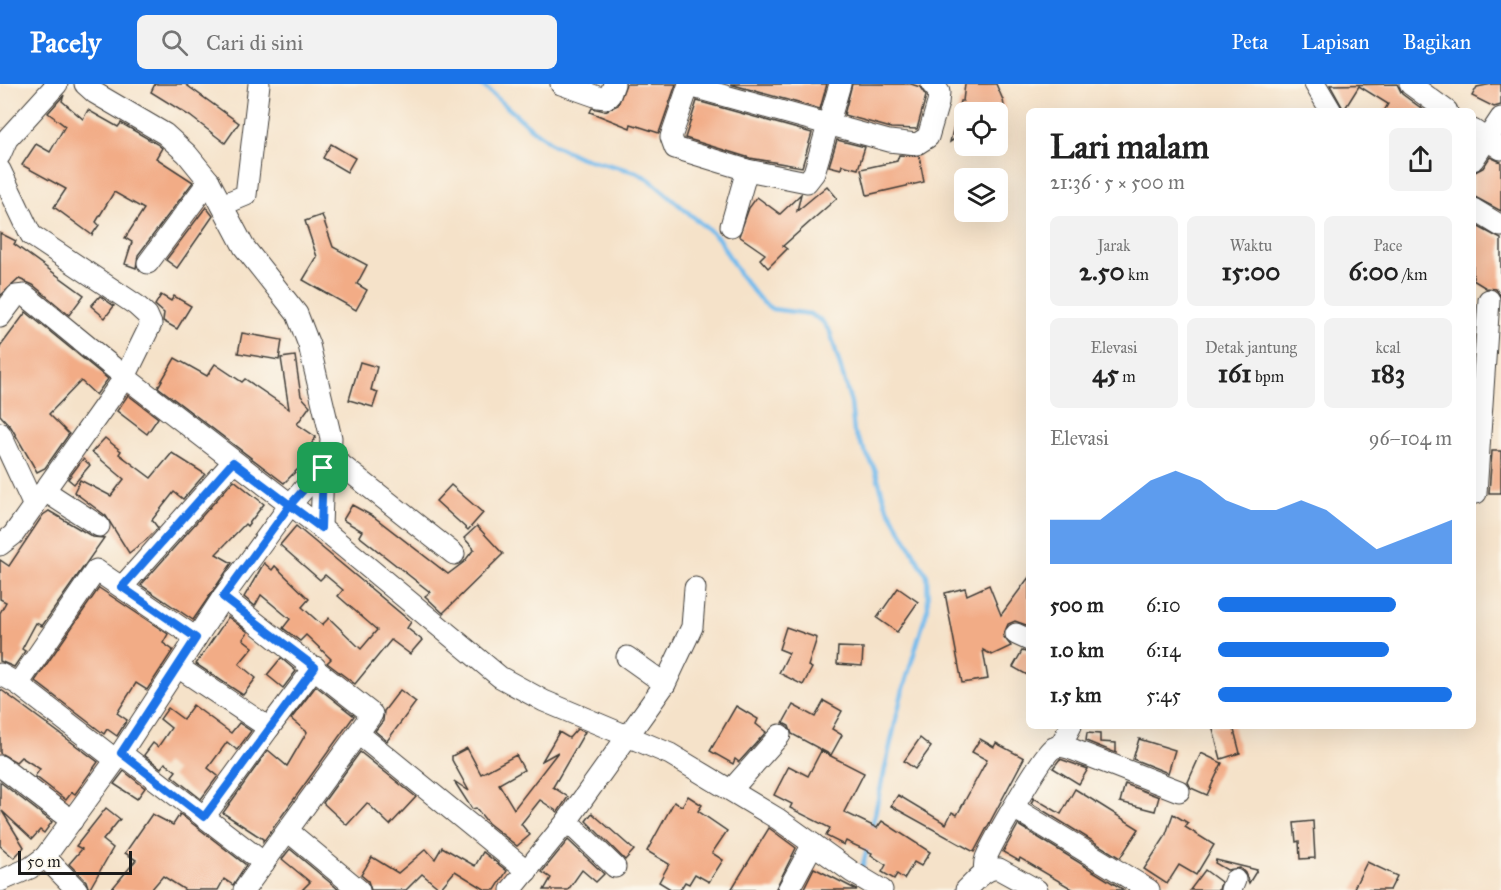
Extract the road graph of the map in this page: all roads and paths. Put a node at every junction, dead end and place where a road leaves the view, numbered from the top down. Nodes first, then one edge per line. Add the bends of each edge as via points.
1 (57, 84) edge
2 (85, 84) edge
3 (259, 84) edge
4 (561, 84) edge
5 (614, 84) edge
6 (840, 84) edge
7 (932, 84) edge
8 (1315, 84) edge
9 (1410, 84) edge
10 (689, 85) edge
11 (1329, 108) edge
12 (1443, 108) edge
13 (1501, 118) edge
14 (829, 126) junction
15 (1487, 140) edge
16 (0, 155) edge
17 (1476, 156) edge
18 (0, 170) edge
19 (747, 170) junction
20 (208, 181) junction
21 (222, 205) junction
22 (1476, 211) edge
23 (731, 226) dead end
24 (1501, 226) edge
25 (148, 263) dead end
26 (1488, 300) edge
27 (0, 317) edge
28 (125, 377) junction
29 (0, 433) edge
30 (233, 462) junction
31 (326, 462) junction
32 (1476, 493) dead end
33 (39, 499) junction
34 (290, 505) junction
35 (99, 526) dead end
36 (321, 528) junction
37 (0, 545) edge
38 (454, 554) dead end
39 (122, 587) junction
40 (695, 588) dead end
41 (223, 597) junction
42 (196, 638) junction
43 (627, 657) dead end
44 (178, 667) junction
45 (315, 667) junction
46 (5, 677) edge
47 (666, 684) junction
48 (268, 728) junction
49 (1069, 729) edge
50 (360, 735) junction
51 (627, 735) junction
52 (780, 735) dead end
53 (1060, 746) junction
54 (119, 757) junction
55 (0, 766) edge
56 (731, 790) junction
57 (1179, 790) dead end
58 (1014, 808) junction
59 (204, 817) junction
60 (72, 821) junction
61 (567, 821) junction
62 (288, 831) junction
63 (813, 844) junction
64 (45, 857) junction
65 (264, 863) junction
66 (615, 867) dead end
67 (527, 871) junction
68 (985, 872) junction
69 (0, 881) edge
70 (867, 881) edge
71 (250, 887) edge
72 (77, 890) edge
73 (359, 890) edge
74 (511, 890) edge
75 (788, 890) edge
76 (966, 890) edge
77 (1037, 890) edge
78 (1149, 890) edge

1 - 16 street via 7,139
2 - 20 street via 165,134
3 - 21 street via 246,194
4 - 5 street via 606,98
6 - 14 street
7 - 14 street via 939,92 938,103 928,137 923,141 889,141
8 - 11 street
9 - 12 street
10 - 14 street
10 - 19 street via 671,137 675,148
13 - 15 street
14 - 19 street via 814,173 807,182
15 - 17 street
18 - 28 street via 31,235 147,315 149,330
19 - 23 street
20 - 21 street
20 - 25 street
21 - 31 street via 244,247 297,314 309,345 332,438
22 - 24 street
26 - 32 street
27 - 28 street via 16,296 24,295
28 - 30 street
28 - 33 street
29 - 33 street
30 - 34 street
30 - 39 street
31 - 34 street
31 - 36 street
31 - 38 street
33 - 35 street
33 - 37 street via 13,536
34 - 36 street
34 - 41 street
36 - 51 street via 500,677 544,701
39 - 42 street
39 - 46 street via 95,570
40 - 47 street via 692,627
41 - 42 street
41 - 45 street
42 - 44 street
43 - 47 street
44 - 48 street
44 - 54 street
45 - 48 street
45 - 50 street via 370,711 371,719
46 - 54 street
47 - 51 street
48 - 59 street
49 - 53 street
50 - 62 street
50 - 67 street
51 - 56 street via 670,754
51 - 61 street
52 - 56 street
53 - 57 street
53 - 58 street via 1046,755
54 - 59 street
54 - 60 street
55 - 60 street
56 - 63 street
58 - 68 street via 987,856
58 - 78 street
59 - 65 street
60 - 64 street
61 - 66 street
61 - 67 street
62 - 65 street
62 - 73 street
63 - 70 street
63 - 75 street
64 - 69 street
64 - 72 street
65 - 71 street
67 - 74 street
68 - 76 street
68 - 77 street via 999,869

